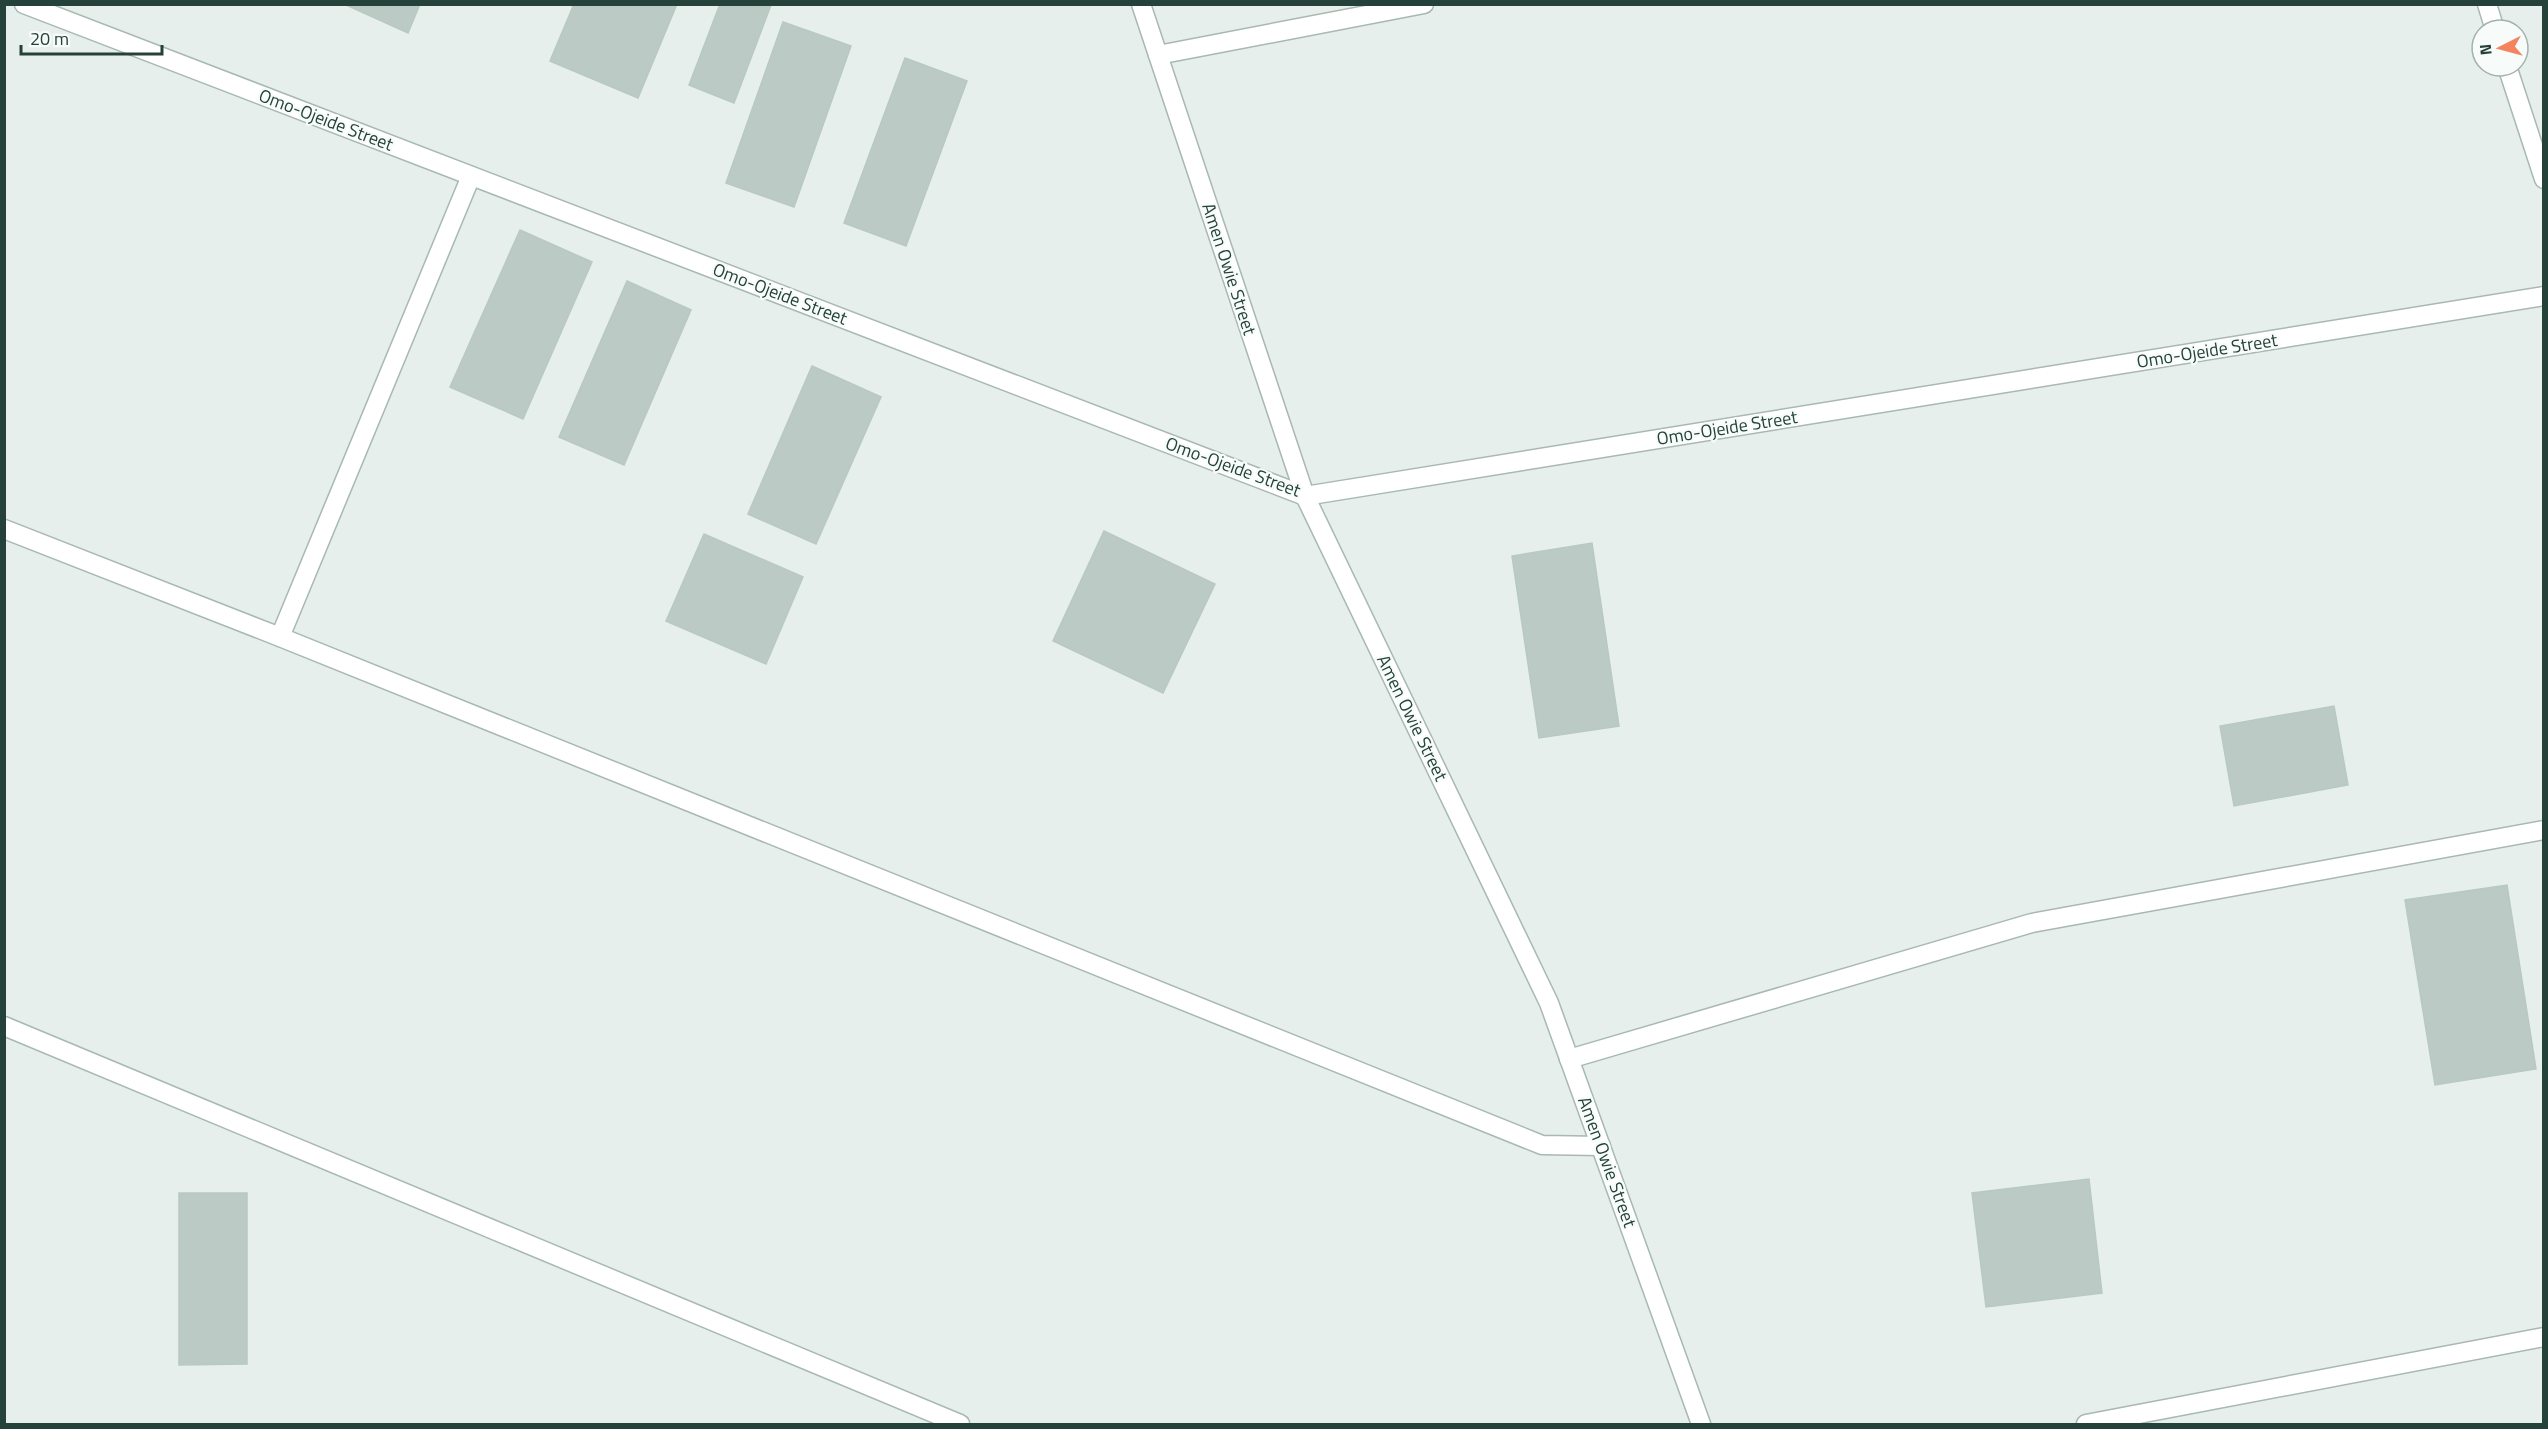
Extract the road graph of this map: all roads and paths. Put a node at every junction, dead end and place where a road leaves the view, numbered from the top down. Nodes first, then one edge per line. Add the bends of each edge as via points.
1 (24, 4) edge
2 (1141, 4) edge
3 (1424, 4) edge
4 (1158, 55) junction
5 (2511, 78) edge
6 (471, 176) junction
7 (2544, 180) edge
8 (2544, 296) edge
9 (1305, 496) junction
10 (4, 529) edge
11 (280, 637) junction
12 (2544, 830) edge
13 (4, 1026) edge
14 (1569, 1059) junction
15 (1601, 1146) junction
16 (2544, 1337) edge
17 (960, 1425) edge
18 (1701, 1425) edge
19 (2086, 1425) edge

1 - 6 street, Omo-Ojeide Street
2 - 4 street, Amen Owie Street
3 - 4 street
4 - 9 street, Amen Owie Street
5 - 7 street
6 - 9 street, Omo-Ojeide Street
6 - 11 street
8 - 9 street, Omo-Ojeide Street
9 - 14 street, Amen Owie Street via 1549,1003
10 - 11 street
11 - 15 street via 1542,1145
12 - 14 street via 2031,923
13 - 17 street
14 - 15 street, Amen Owie Street
15 - 18 street, Amen Owie Street
16 - 19 street

